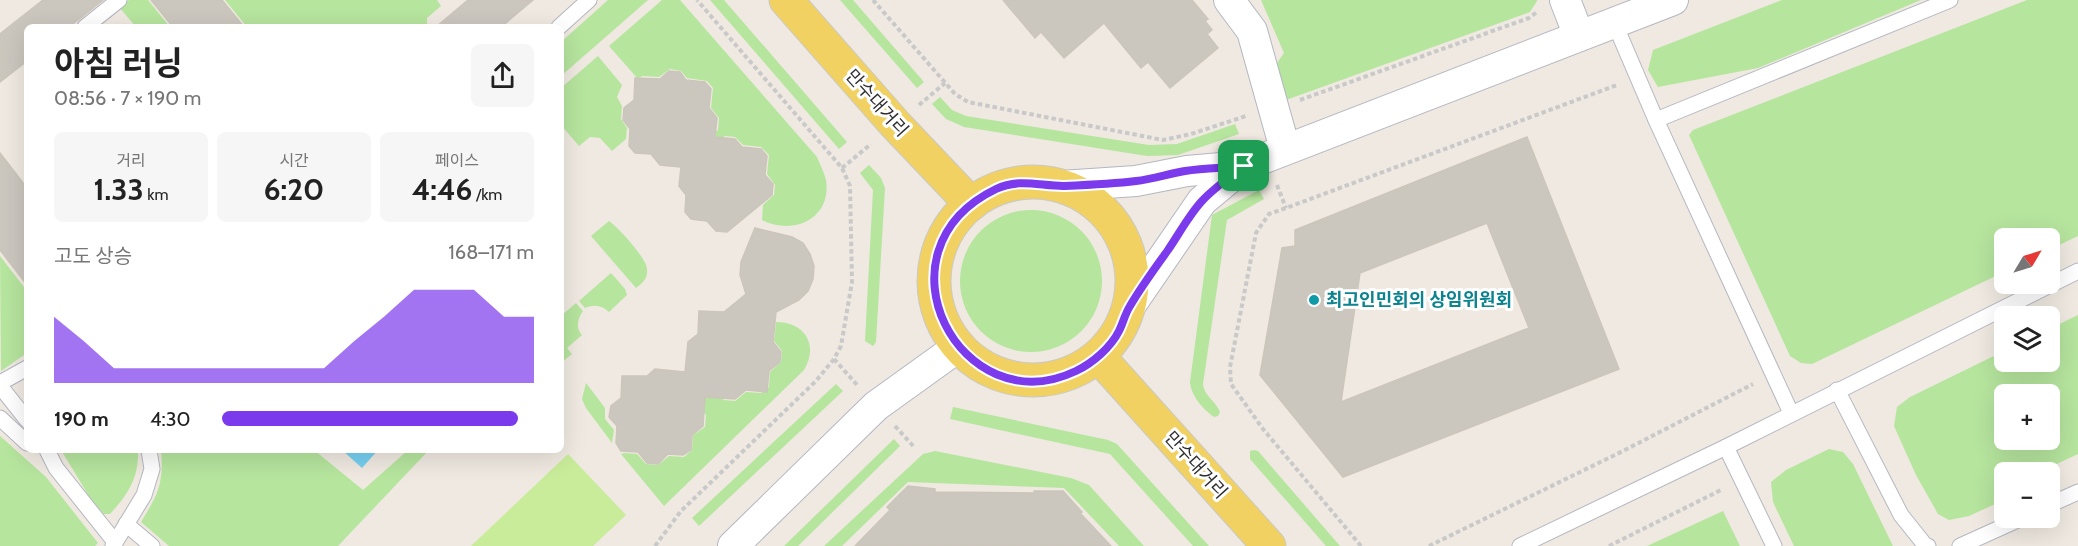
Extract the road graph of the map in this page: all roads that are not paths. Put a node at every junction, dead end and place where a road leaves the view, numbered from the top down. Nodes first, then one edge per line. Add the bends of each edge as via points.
1 (119, 0) edge
2 (589, 0) edge
3 (786, 0) edge
4 (1229, 0) edge
5 (1672, 0) edge
6 (1950, 0) edge
7 (1552, 3) edge
8 (1614, 22) junction
9 (89, 24) edge
10 (563, 24) edge
11 (1579, 36) junction
12 (1656, 120) junction
13 (1285, 149) junction
14 (1244, 166) junction
15 (1061, 186) junction
16 (971, 204) junction
17 (2078, 271) edge
18 (1130, 306) junction
19 (958, 347) junction
20 (1098, 357) junction
21 (24, 370) edge
22 (0, 385) edge
23 (1837, 390) junction
24 (1791, 414) junction
25 (24, 416) edge
26 (0, 418) edge
27 (24, 440) edge
28 (1726, 447) junction
29 (38, 453) edge
30 (48, 453) edge
31 (149, 453) edge
32 (56, 468) junction
33 (2078, 492) edge
34 (2060, 500) edge
35 (126, 524) junction
36 (2000, 528) edge
37 (114, 544) edge
38 (152, 546) edge
39 (733, 546) edge
40 (1269, 546) edge
41 (1520, 546) edge
42 (1774, 546) edge
43 (1928, 546) edge
44 (1960, 546) edge

1 - 9 lane
2 - 10 lane
3 - 16 main road, 만수대거리
4 - 13 street via 1252,31
5 - 8 street
6 - 12 lane
7 - 11 street
8 - 11 street
8 - 12 lane
11 - 13 street
12 - 24 lane
13 - 14 street
14 - 15 street via 1186,171 1136,181
14 - 18 street via 1202,201
15 - 16 main road via 1029,182 998,188
15 - 18 main road via 1090,200 1112,222 1127,248 1132,277
16 - 19 main road via 952,223 940,246 934,272 935,299
17 - 23 lane
18 - 20 main road via 1118,334
19 - 20 main road via 1001,376 1027,381 1077,371
19 - 39 street via 876,406
20 - 40 main road, 만수대거리
21 - 22 lane
22 - 25 lane
23 - 24 lane
23 - 43 lane via 1901,515
24 - 28 lane
26 - 27 lane
28 - 41 lane
28 - 42 lane
29 - 32 lane
30 - 32 lane
31 - 35 lane via 152,469 144,495
32 - 37 lane
33 - 34 lane
35 - 37 lane
35 - 38 lane
36 - 44 lane

